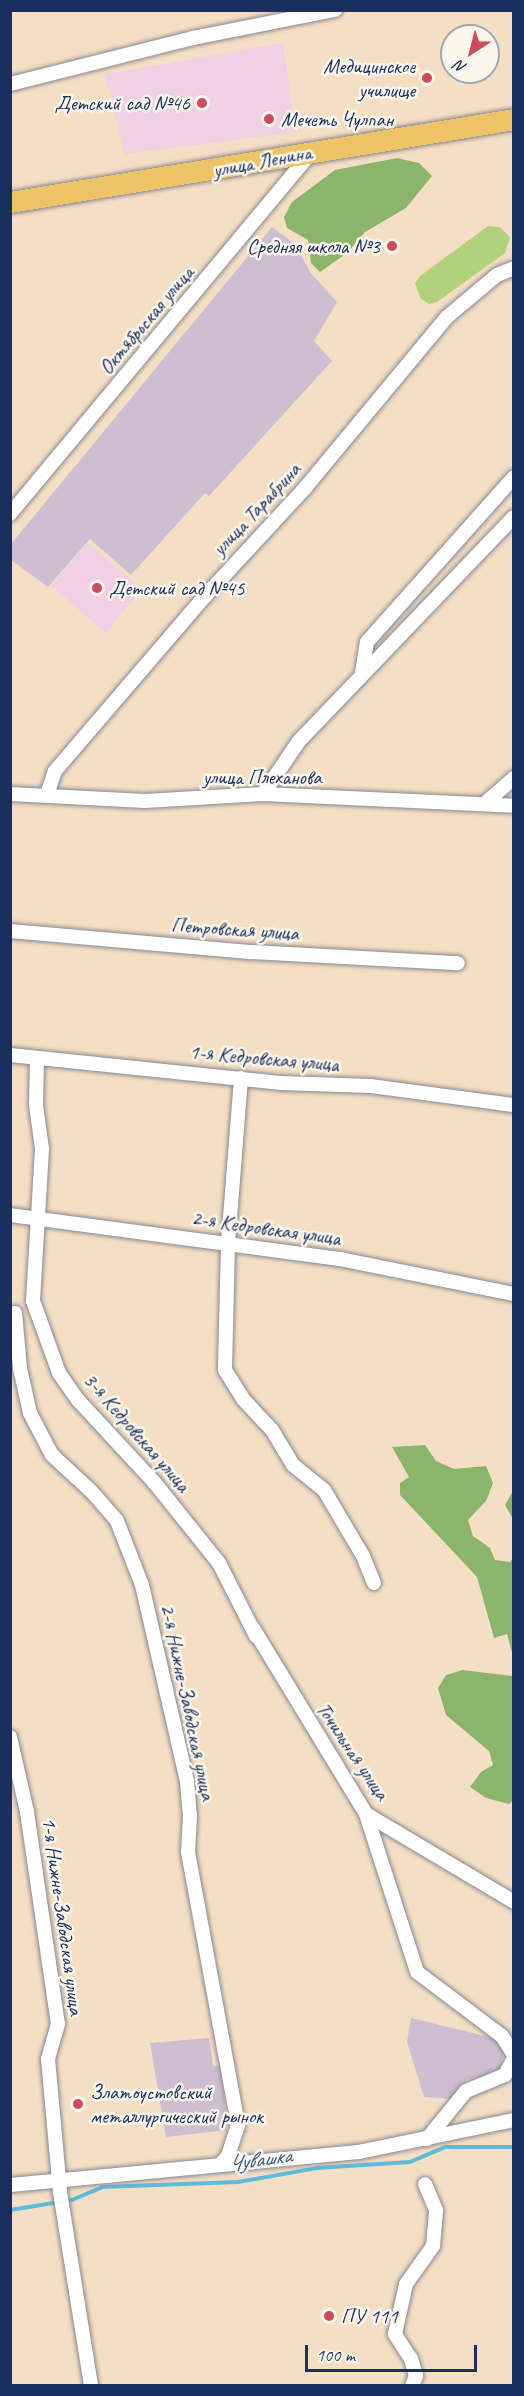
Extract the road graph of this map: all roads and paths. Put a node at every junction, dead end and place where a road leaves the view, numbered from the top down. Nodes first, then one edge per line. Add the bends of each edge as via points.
1 (335, 10) edge
2 (10, 84) edge
3 (513, 119) edge
4 (312, 151) junction
5 (10, 202) edge
6 (513, 268) edge
7 (513, 477) edge
8 (10, 514) edge
9 (513, 517) edge
10 (362, 673) junction
11 (513, 778) edge
12 (10, 794) edge
13 (263, 794) junction
14 (47, 795) junction
15 (484, 804) junction
16 (513, 806) edge
17 (10, 931) edge
18 (458, 963) dead end
19 (10, 1055) edge
20 (37, 1059) junction
21 (241, 1078) junction
22 (513, 1105) edge
23 (10, 1215) edge
24 (37, 1215) junction
25 (228, 1245) junction
26 (513, 1294) edge
27 (15, 1313) dead end
28 (374, 1583) dead end
29 (235, 1595) junction
30 (256, 1636) dead end
31 (10, 1737) edge
32 (366, 1814) junction
33 (513, 1902) edge
34 (513, 2057) edge
35 (513, 2120) edge
36 (427, 2139) junction
37 (220, 2165) junction
38 (425, 2184) dead end
39 (10, 2185) edge
40 (60, 2185) junction
41 (91, 2385) edge
42 (412, 2385) edge

1 - 2 street via 193,38
3 - 4 main road, улица Ленина
4 - 5 main road, улица Ленина
4 - 8 street, Октябрьская улица
6 - 14 street, улица Тарабрина via 496,275 447,317 305,488 206,595 55,771
7 - 10 street via 367,642
9 - 10 street
10 - 13 street via 299,741
11 - 15 street
12 - 14 street, улица Плеханова
13 - 14 street, улица Плеханова via 145,801
13 - 15 street, улица Плеханова
15 - 16 street, улица Плеханова
17 - 18 street, Петровская улица via 252,952
19 - 20 street, 1-я Кедровская улица
20 - 21 street, 1-я Кедровская улица
20 - 24 street, 3-я Кедровская улица via 36,1104 42,1149
21 - 22 street, 1-я Кедровская улица via 371,1086
21 - 25 street
23 - 24 street, 2-я Кедровская улица
24 - 25 street, 2-я Кедровская улица
24 - 29 street, 3-я Кедровская улица via 33,1301 59,1373 219,1563
25 - 26 street, 2-я Кедровская улица via 339,1259
25 - 28 street via 225,1370 243,1400 272,1430 293,1465 324,1490 363,1556
27 - 37 street, 2-я Нижне-Заводская улица via 20,1368 30,1413 52,1455 117,1521 142,1585 187,1782 188,1852 238,2125 228,2156
29 - 30 street, 3-я Кедровская улица
29 - 32 street, Точильная улица via 292,1698 324,1741
31 - 40 street, 1-я Нижне-Заводская улица via 27,1812 58,2024 48,2059
32 - 33 street, Точильная улица
32 - 34 street via 417,1972 502,2036
34 - 36 street via 505,2075 466,2091
35 - 36 street
36 - 37 street via 359,2152
37 - 40 street
38 - 42 street via 436,2210 433,2246 406,2284 395,2334 411,2359 416,2376
39 - 40 street
40 - 41 street, 1-я Нижне-Заводская улица

